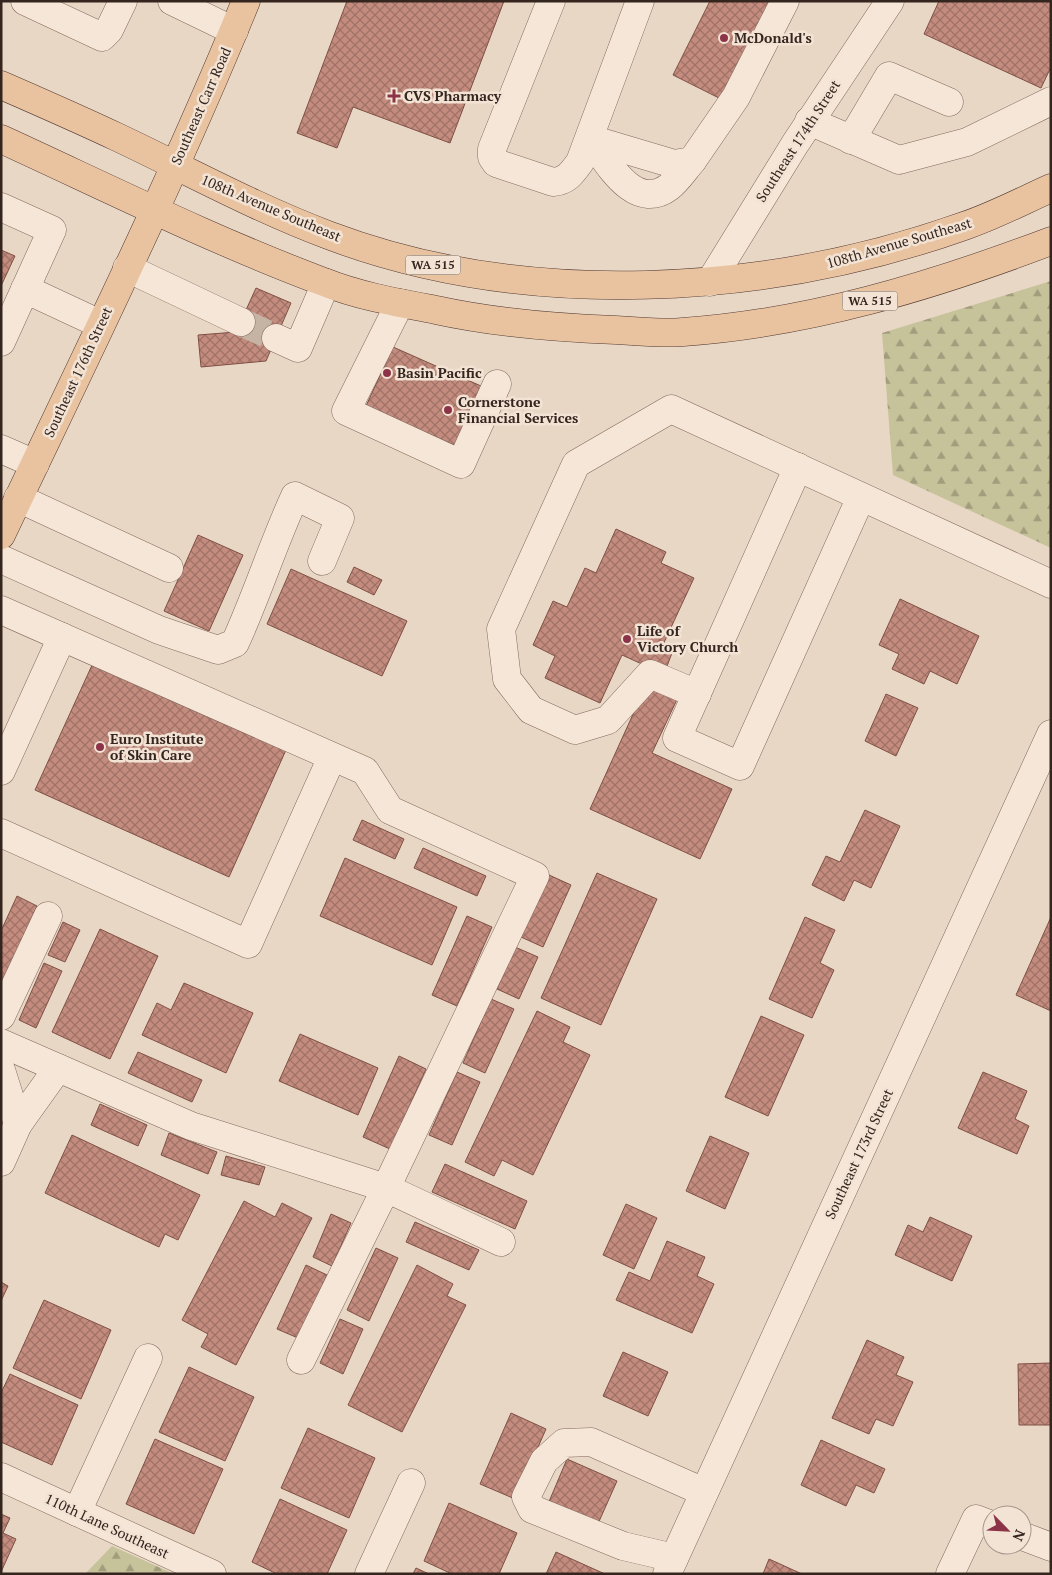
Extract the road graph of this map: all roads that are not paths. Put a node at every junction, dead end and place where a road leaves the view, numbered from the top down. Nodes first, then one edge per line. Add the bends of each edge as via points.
1 (25, 1) edge
2 (123, 1) edge
3 (172, 1) edge
4 (246, 1) edge
5 (551, 1) edge
6 (640, 1) edge
7 (785, 1) edge
8 (890, 1) edge
9 (234, 31) junction
10 (1, 85) edge
11 (1051, 101) edge
12 (949, 102) dead end
13 (810, 121) junction
14 (1, 139) edge
15 (590, 139) junction
16 (851, 140) junction
17 (692, 161) junction
18 (174, 166) junction
19 (1051, 188) edge
20 (1, 207) edge
21 (155, 210) junction
22 (1051, 241) edge
23 (127, 268) junction
24 (710, 282) junction
25 (326, 284) junction
26 (25, 289) junction
27 (400, 303) junction
28 (241, 322) tunnel mouth
29 (100, 324) junction
30 (276, 338) tunnel mouth
31 (2, 340) edge
32 (497, 384) dead end
33 (1, 449) edge
34 (35, 464) junction
35 (798, 467) junction
36 (862, 497) junction
37 (18, 498) junction
38 (1, 535) edge
39 (1, 559) edge
40 (322, 561) dead end
41 (168, 568) dead end
42 (1051, 584) edge
43 (1, 610) edge
44 (62, 637) junction
45 (696, 694) junction
46 (1051, 734) edge
47 (332, 757) junction
48 (4, 759) edge
49 (1, 833) edge
50 (48, 916) dead end
51 (1, 1016) edge
52 (1, 1043) edge
53 (58, 1068) junction
54 (1, 1070) edge
55 (18, 1124) junction
56 (1, 1162) edge
57 (386, 1188) junction
58 (501, 1242) dead end
59 (148, 1358) dead end
60 (301, 1360) dead end
61 (1, 1477) edge
62 (410, 1483) dead end
63 (704, 1492) junction
64 (77, 1512) junction
65 (982, 1521) edge
66 (1032, 1540) edge
67 (1051, 1547) edge
68 (671, 1566) edge
69 (212, 1574) edge
70 (369, 1574) edge
71 (950, 1574) edge

1 - 2 street via 102,37 109,30
3 - 9 street
4 - 9 main road, Southeast Carr Road
5 - 15 street via 492,157 496,163 553,182 562,181 572,174
6 - 15 street
7 - 17 street via 736,97
8 - 13 street, Southeast 174th Street
9 - 18 main road, Southeast Carr Road
10 - 18 main road, 108th Avenue Southeast / WA 515
11 - 16 street via 967,142 899,160
12 - 16 street via 889,76
13 - 16 street
13 - 24 street, Southeast 174th Street
14 - 21 main road, WA 515
15 - 17 street via 674,164
15 - 17 street via 626,185 637,192 659,192 669,187
18 - 21 main road, Southeast Carr Road
18 - 24 main road, 108th Avenue Southeast / WA 515 via 329,236 405,259 474,273 566,283 638,286
19 - 24 main road, 108th Avenue Southeast / WA 515 via 965,226 851,260 774,275
20 - 26 street via 52,230
21 - 23 main road, Southeast 176th Street
21 - 25 main road, WA 515
22 - 27 main road, WA 515 via 968,272 864,303 768,321 682,332 566,329 474,318
23 - 28 street
23 - 29 main road, Southeast 176th Street
25 - 27 main road, WA 515
25 - 30 street via 298,348
26 - 29 street
26 - 31 street
27 - 32 street via 346,410 461,464
29 - 34 main road, Southeast 176th Street
33 - 34 street
34 - 37 main road, Southeast 176th Street
35 - 36 street
35 - 45 street
35 - 45 street via 671,409 576,464 501,630 507,679 531,710 575,730 608,720 650,674
36 - 42 street
36 - 45 street via 740,766 677,738
37 - 38 main road, Southeast 176th Street
37 - 41 street
39 - 40 street via 159,630 218,650 236,643 295,496 340,518
43 - 44 street
44 - 47 street
44 - 48 street
46 - 63 street, Southeast 173rd Street
47 - 49 street via 248,944
47 - 57 street via 365,771 390,810 535,876
50 - 51 street
52 - 53 street
53 - 55 street
53 - 57 street via 191,1126
54 - 55 street
55 - 56 street
57 - 58 street
57 - 60 street
59 - 64 street
61 - 64 street, 110th Lane Southeast
62 - 70 street
63 - 68 street, Southeast 173rd Street
63 - 68 street via 591,1442 564,1442 544,1461 526,1497 532,1509
64 - 69 street, 110th Lane Southeast
65 - 71 street via 976,1519
66 - 67 street

